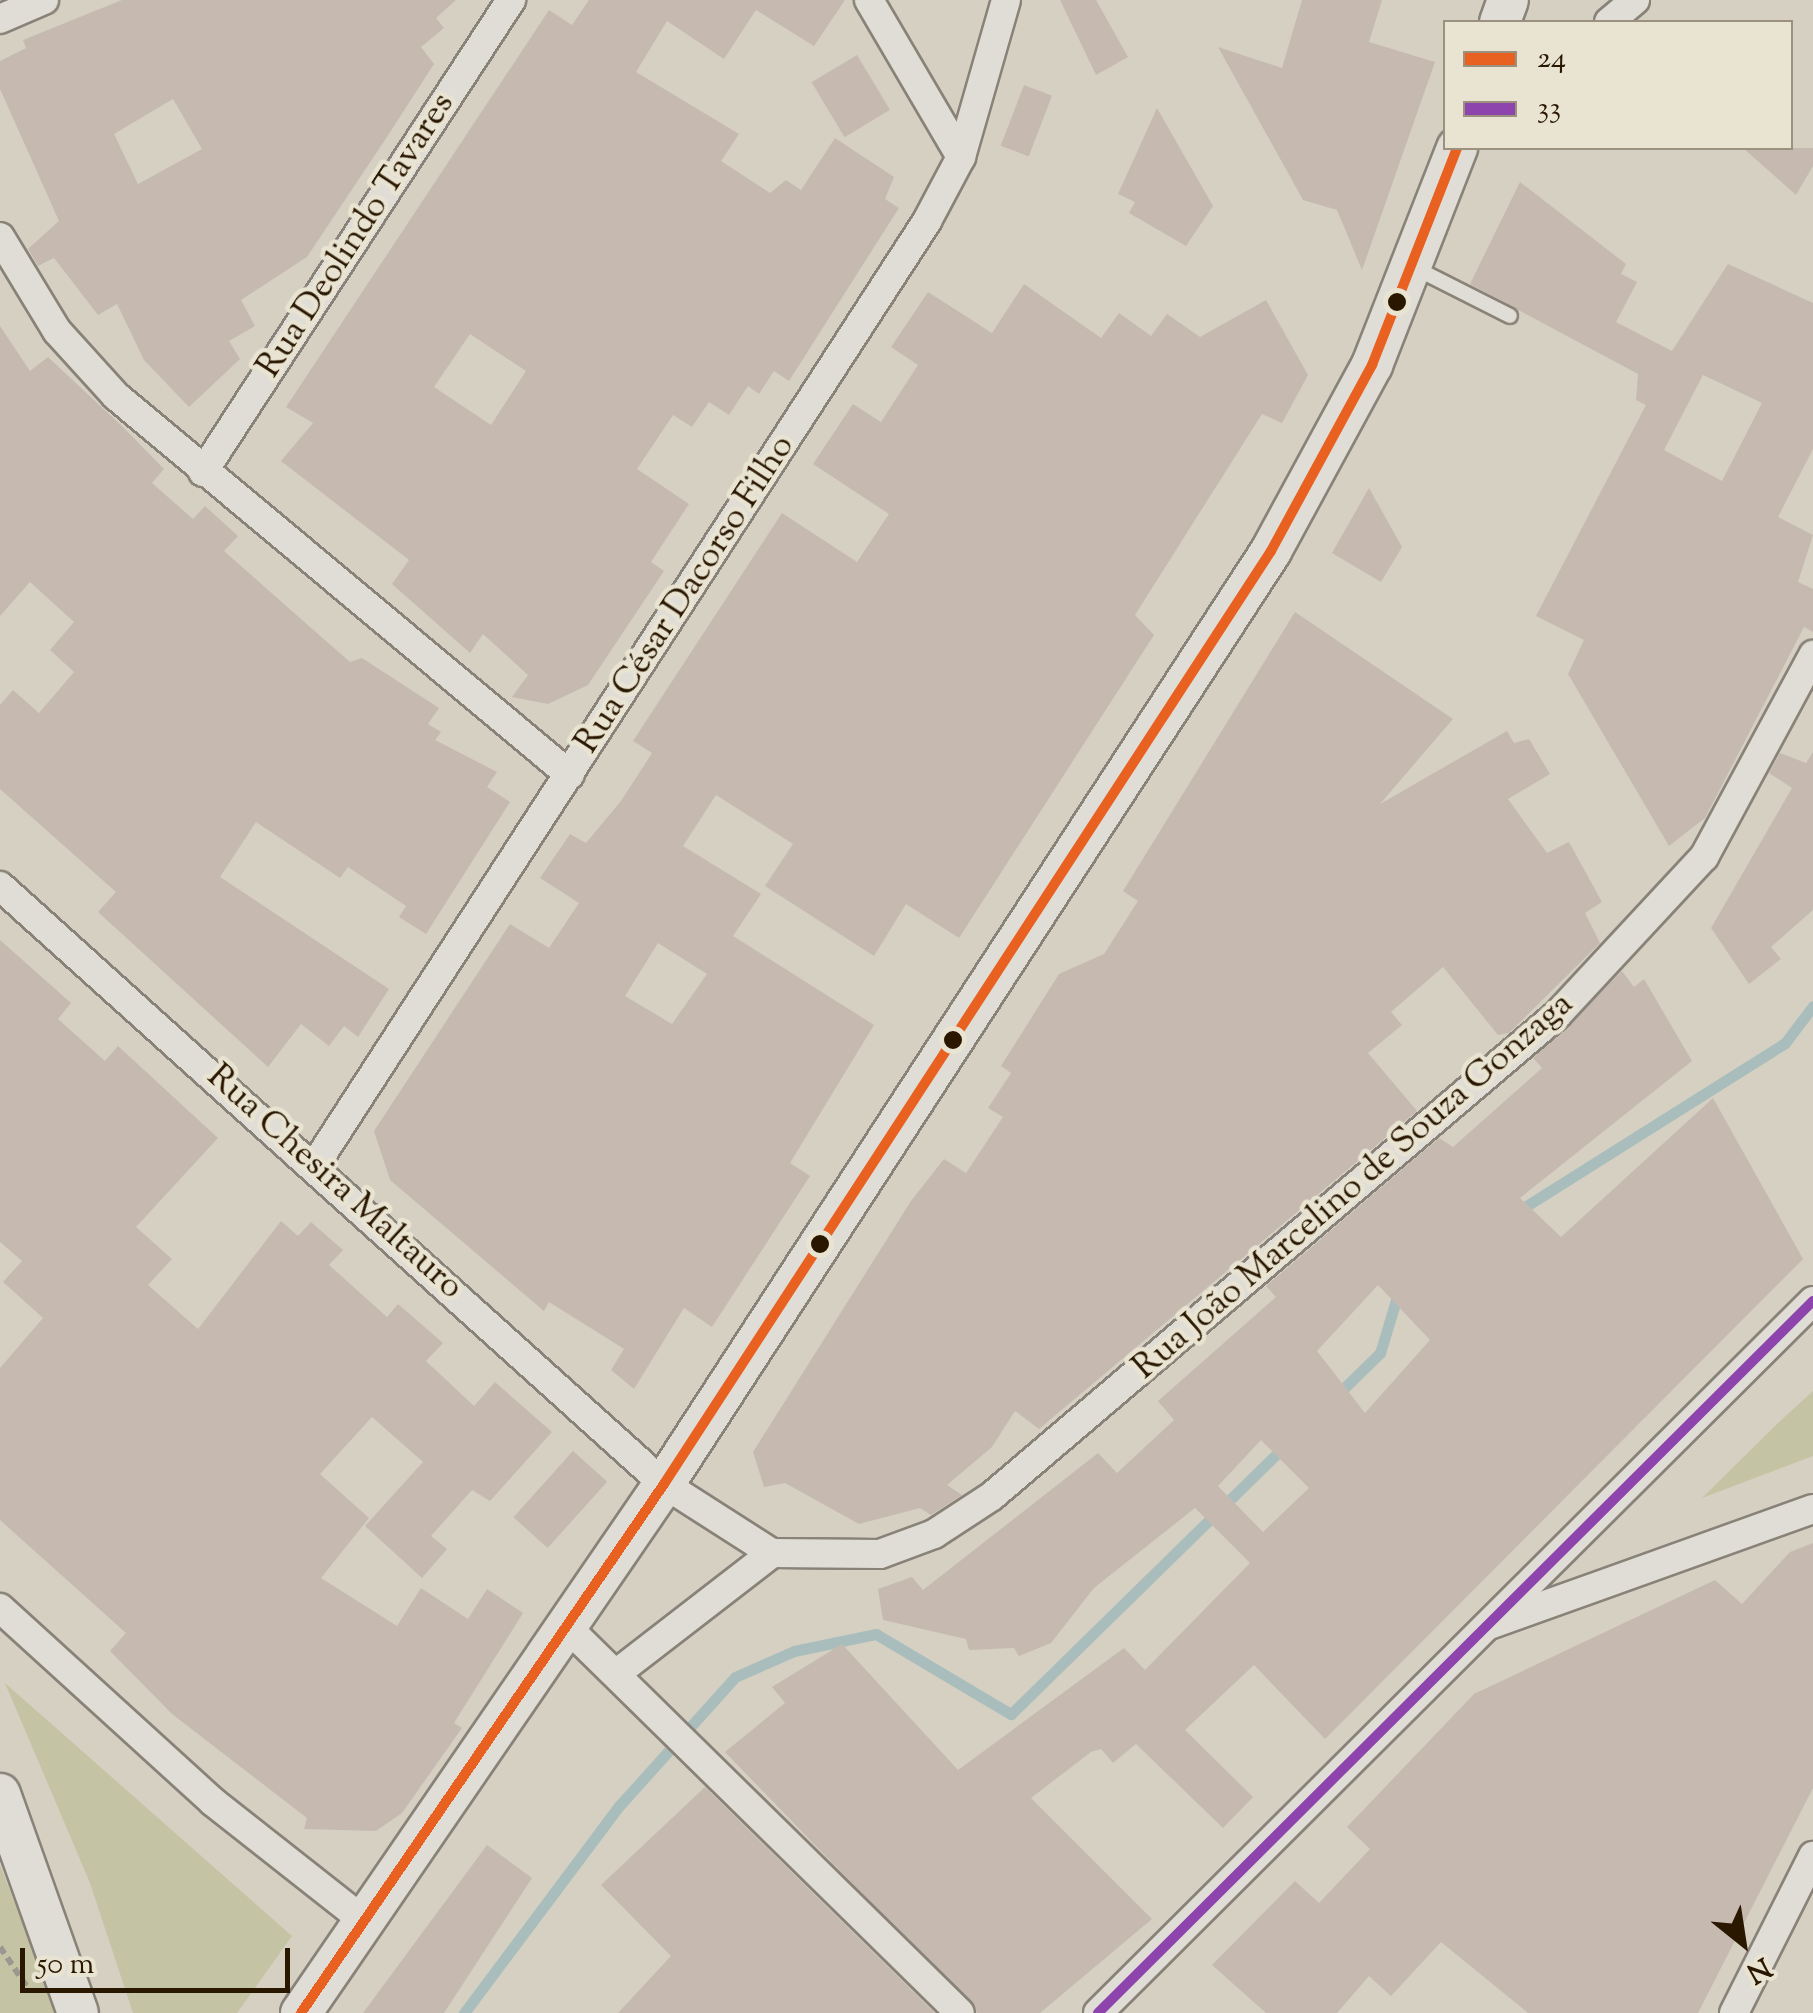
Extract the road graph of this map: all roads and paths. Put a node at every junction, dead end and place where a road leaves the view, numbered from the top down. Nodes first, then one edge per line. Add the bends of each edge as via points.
1 (44, 0) edge
2 (511, 0) edge
3 (869, 0) edge
4 (1006, 0) edge
5 (1635, 0) edge
6 (0, 19) edge
7 (1611, 20) edge
8 (1459, 151) edge
9 (961, 157) junction
10 (0, 236) edge
11 (1416, 269) junction
12 (1510, 316) dead end
13 (203, 472) junction
14 (1813, 656) edge
15 (570, 775) junction
16 (0, 886) edge
17 (315, 1165) junction
18 (1813, 1301) edge
19 (664, 1484) junction
20 (1813, 1509) edge
21 (772, 1553) junction
22 (0, 1608) edge
23 (568, 1628) junction
24 (1479, 1628) junction
25 (626, 1682) junction
26 (0, 1794) edge
27 (1813, 1856) edge
28 (368, 1924) junction
29 (78, 2013) edge
30 (301, 2013) edge
31 (960, 2013) edge
32 (1098, 2013) edge
33 (1734, 2013) edge

1 - 6 street
2 - 13 street, Rua Deolindo Tavares
3 - 9 street
4 - 9 street, Rua César Dacorso Filho
5 - 7 street
8 - 11 main road
9 - 15 street, Rua César Dacorso Filho
10 - 13 street via 57,331
11 - 12 lane
11 - 19 main road via 1271,551
13 - 15 street
14 - 21 street, Rua João Marcelino de Souza Gonzaga via 1704,857 1558,1015 992,1496 934,1534 880,1554
15 - 17 street, Rua César Dacorso Filho
16 - 17 street, Rua Chesira Maltauro
17 - 19 street, Rua Chesira Maltauro
18 - 24 street
19 - 21 street
19 - 23 main road
20 - 24 street
21 - 25 street
22 - 28 street via 214,1802
23 - 25 street
23 - 28 main road
24 - 32 street
25 - 31 street
26 - 29 main road
27 - 33 street
28 - 30 main road

